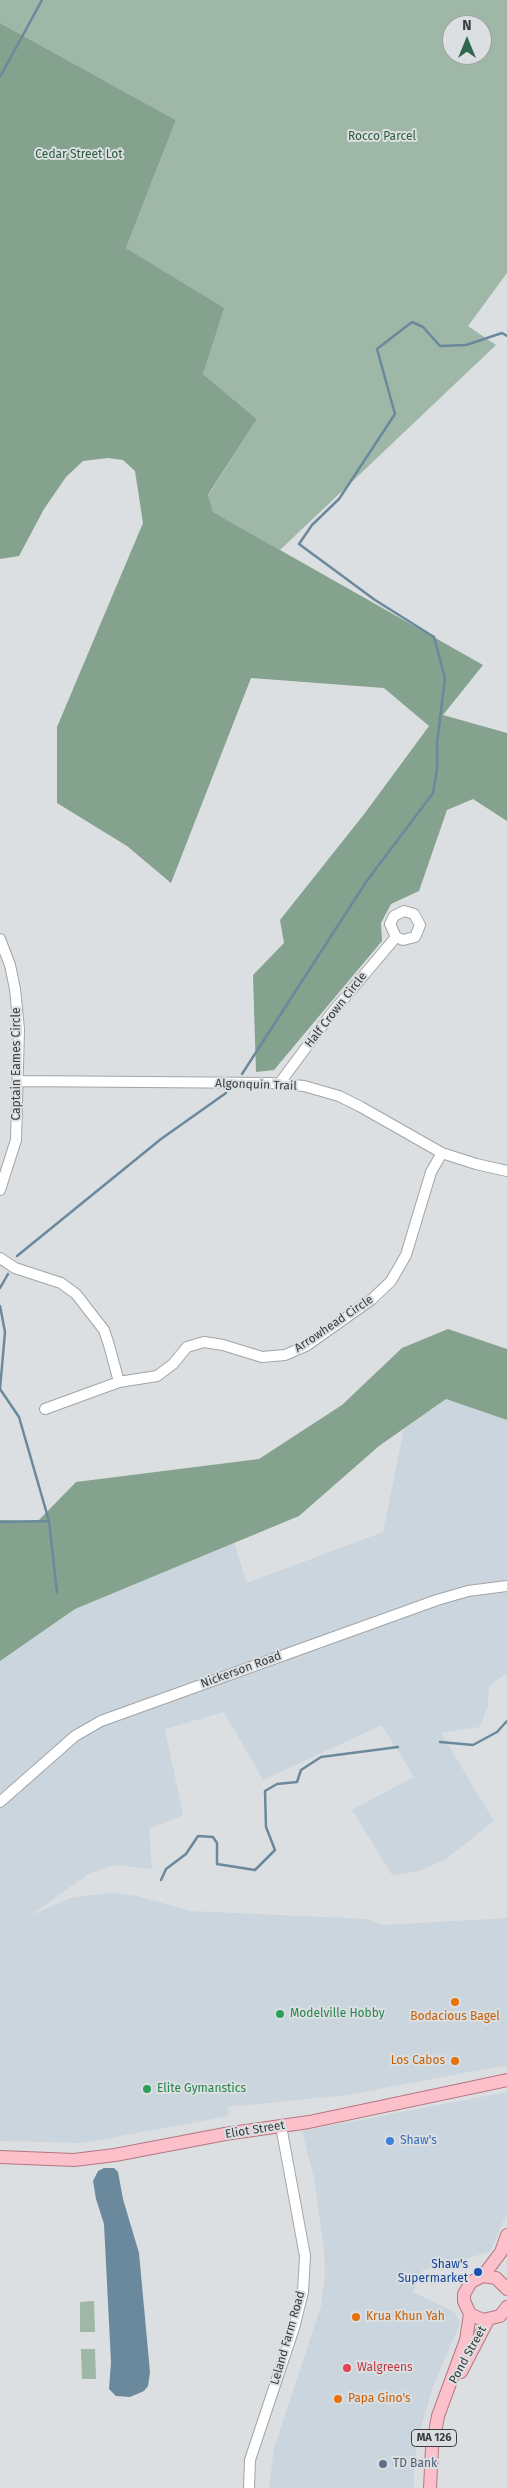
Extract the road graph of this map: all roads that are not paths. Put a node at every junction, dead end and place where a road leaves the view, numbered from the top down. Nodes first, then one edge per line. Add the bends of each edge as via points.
1 (396, 937) dead end
2 (0, 939) edge
3 (17, 1081) junction
4 (279, 1084) junction
5 (442, 1153) junction
6 (507, 1171) edge
7 (0, 1190) edge
8 (0, 1258) edge
9 (119, 1382) junction
10 (45, 1409) dead end
11 (507, 1586) edge
12 (0, 1802) edge
13 (504, 2082) edge
14 (281, 2126) junction
15 (0, 2157) edge
16 (507, 2234) edge
17 (483, 2276) junction
18 (507, 2284) edge
19 (470, 2314) junction
20 (500, 2315) edge
21 (448, 2390) junction
22 (249, 2488) edge
23 (430, 2488) edge

1 - 4 street, Half Crown Circle via 331,1014
2 - 3 street, Captain Eames Circle via 10,965 17,1003
3 - 4 street, Algonquin Trail
3 - 7 street, Captain Eames Circle via 16,1140
4 - 5 street, Algonquin Trail via 304,1086 339,1096
5 - 6 street, Algonquin Trail
5 - 9 street, Arrowhead Circle via 431,1172 406,1256 391,1281 372,1300 306,1346 285,1355 262,1357 223,1344 204,1342 187,1347 174,1364 157,1376
8 - 9 street via 15,1268 61,1282 76,1294 104,1330
9 - 10 street, Arrowhead Circle
11 - 12 street, Nickerson Road via 468,1591 437,1600 101,1721 75,1736
13 - 14 main road, Eliot Street
14 - 15 main road, Eliot Street via 74,2160
14 - 22 street, Leland Farm Road via 305,2256 303,2292 250,2460
16 - 17 main road, MA 126 via 501,2252
17 - 18 main road
17 - 19 main road, MA 126 via 471,2282 464,2294
19 - 20 main road via 479,2319
19 - 21 main road, Pond Street / MA 126 via 466,2340
20 - 21 main road, Pond Street / MA 126
21 - 23 main road, Pond Street / MA 126 via 438,2416 432,2448

